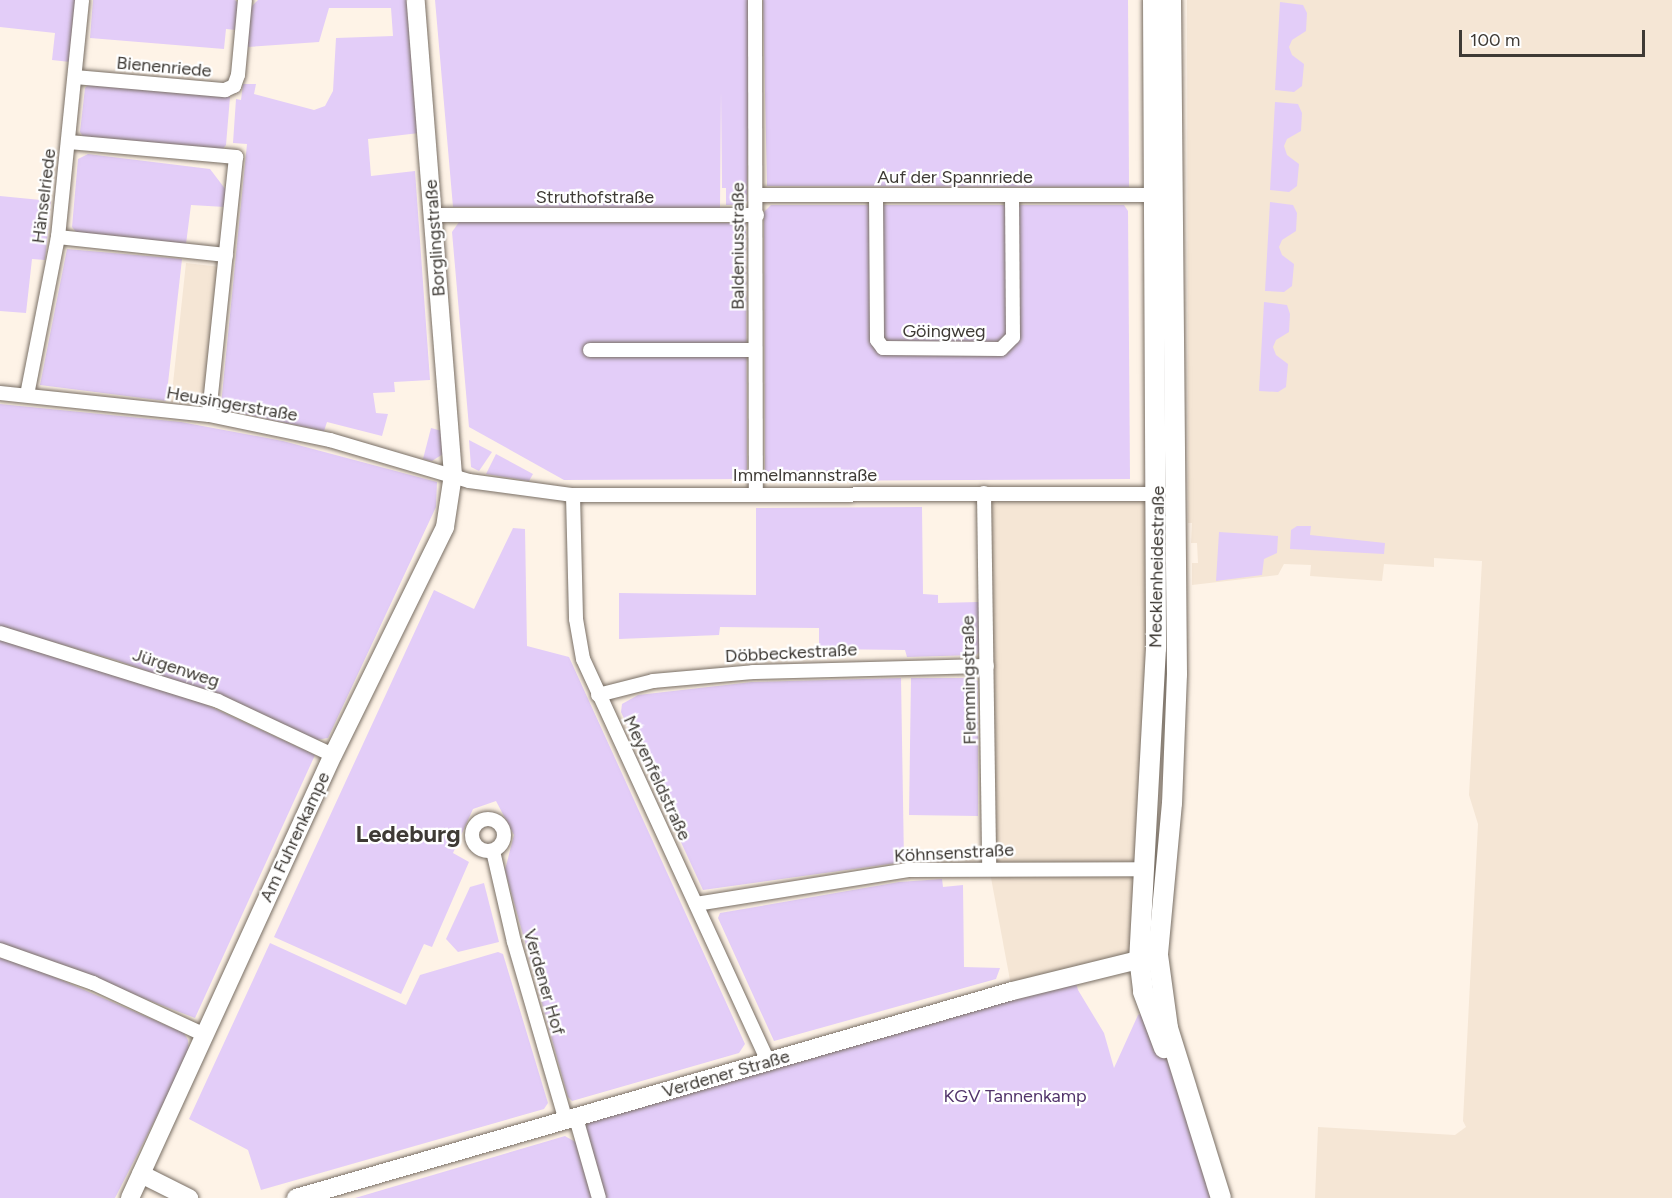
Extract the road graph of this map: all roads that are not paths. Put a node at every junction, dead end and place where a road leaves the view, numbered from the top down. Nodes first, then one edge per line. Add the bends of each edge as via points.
1 (82, 0) edge
2 (245, 0) edge
3 (416, 0) edge
4 (755, 0) edge
5 (1153, 0) edge
6 (1172, 0) edge
7 (75, 77) junction
8 (69, 142) junction
9 (756, 195) junction
10 (876, 195) junction
11 (1154, 195) junction
12 (1012, 196) junction
13 (433, 215) junction
14 (757, 215) junction
15 (58, 237) junction
16 (226, 255) junction
17 (590, 350) dead end
18 (755, 350) junction
19 (0, 393) edge
20 (27, 395) junction
21 (209, 415) junction
22 (453, 475) junction
23 (1175, 479) junction
24 (756, 492) junction
25 (984, 493) junction
26 (1158, 494) junction
27 (573, 495) junction
28 (0, 633) edge
29 (1156, 648) junction
30 (987, 666) junction
31 (1177, 674) junction
32 (598, 695) junction
33 (333, 755) junction
34 (493, 850) dead end
35 (989, 867) junction
36 (1145, 869) junction
37 (696, 904) junction
38 (0, 950) edge
39 (1149, 956) junction
40 (204, 1035) junction
41 (768, 1062) junction
42 (571, 1120) junction
43 (141, 1174) junction
44 (130, 1198) edge
45 (189, 1198) edge
46 (296, 1198) edge
47 (599, 1198) edge
48 (1221, 1198) edge

1 - 7 street, Hänselriede
2 - 7 street, Bienenriede via 234,86 225,90
3 - 13 street, Borglingstraße
4 - 9 street, Baldeniusstraße
5 - 11 main road, Mecklenheidestraße
6 - 23 main road, Mecklenheidestraße
7 - 8 street, Hänselriede
8 - 15 street, Hänselriede
8 - 16 street via 236,157
9 - 10 street, Auf der Spannriede
9 - 14 street, Baldeniusstraße
10 - 12 street, Auf der Spannriede
10 - 12 street, Göingweg via 877,340 883,348 1000,349 1012,337
11 - 12 street, Auf der Spannriede
11 - 26 main road, Mecklenheidestraße
13 - 14 street, Struthofstraße
13 - 22 street, Borglingstraße
14 - 18 street, Baldeniusstraße
15 - 16 street
15 - 20 street, Hänselriede
16 - 21 street
17 - 18 street
18 - 24 street, Baldeniusstraße
19 - 20 street, Heusingerstraße
20 - 21 street, Heusingerstraße
21 - 22 street, Heusingerstraße via 330,440
22 - 27 street, Immelmannstraße via 469,481
22 - 33 street, Am Fuhrenkampe via 445,527
23 - 26 main road
23 - 31 main road, Mecklenheidestraße
24 - 25 street, Immelmannstraße
24 - 27 street, Immelmannstraße
25 - 26 street, Immelmannstraße
25 - 30 street, Flemmingstraße
26 - 29 main road, Mecklenheidestraße
27 - 32 street, Meyenfeldstraße via 577,639
28 - 33 street, Jürgenweg via 218,701
29 - 31 main road
29 - 36 main road, Mecklenheidestraße
30 - 32 street, Döbbeckestraße via 753,672 653,681
30 - 35 street, Flemmingstraße
31 - 39 main road, Mecklenheidestraße via 1172,803
32 - 37 street, Meyenfeldstraße
33 - 40 street, Am Fuhrenkampe
34 - 42 street, Verdener Hof via 514,942
35 - 36 street, Köhnsenstraße
35 - 37 street, Köhnsenstraße via 908,870
36 - 39 main road, Mecklenheidestraße
37 - 41 street, Meyenfeldstraße
38 - 40 street via 93,982
39 - 41 street, Verdener Straße
39 - 48 main road, Mecklenheidestraße via 1148,1010 1196,1122
40 - 43 street, Am Fuhrenkampe
41 - 42 street, Verdener Straße
42 - 46 street, Verdener Straße
42 - 47 street, Verdener Hof
43 - 44 street, Am Fuhrenkampe
43 - 45 street

